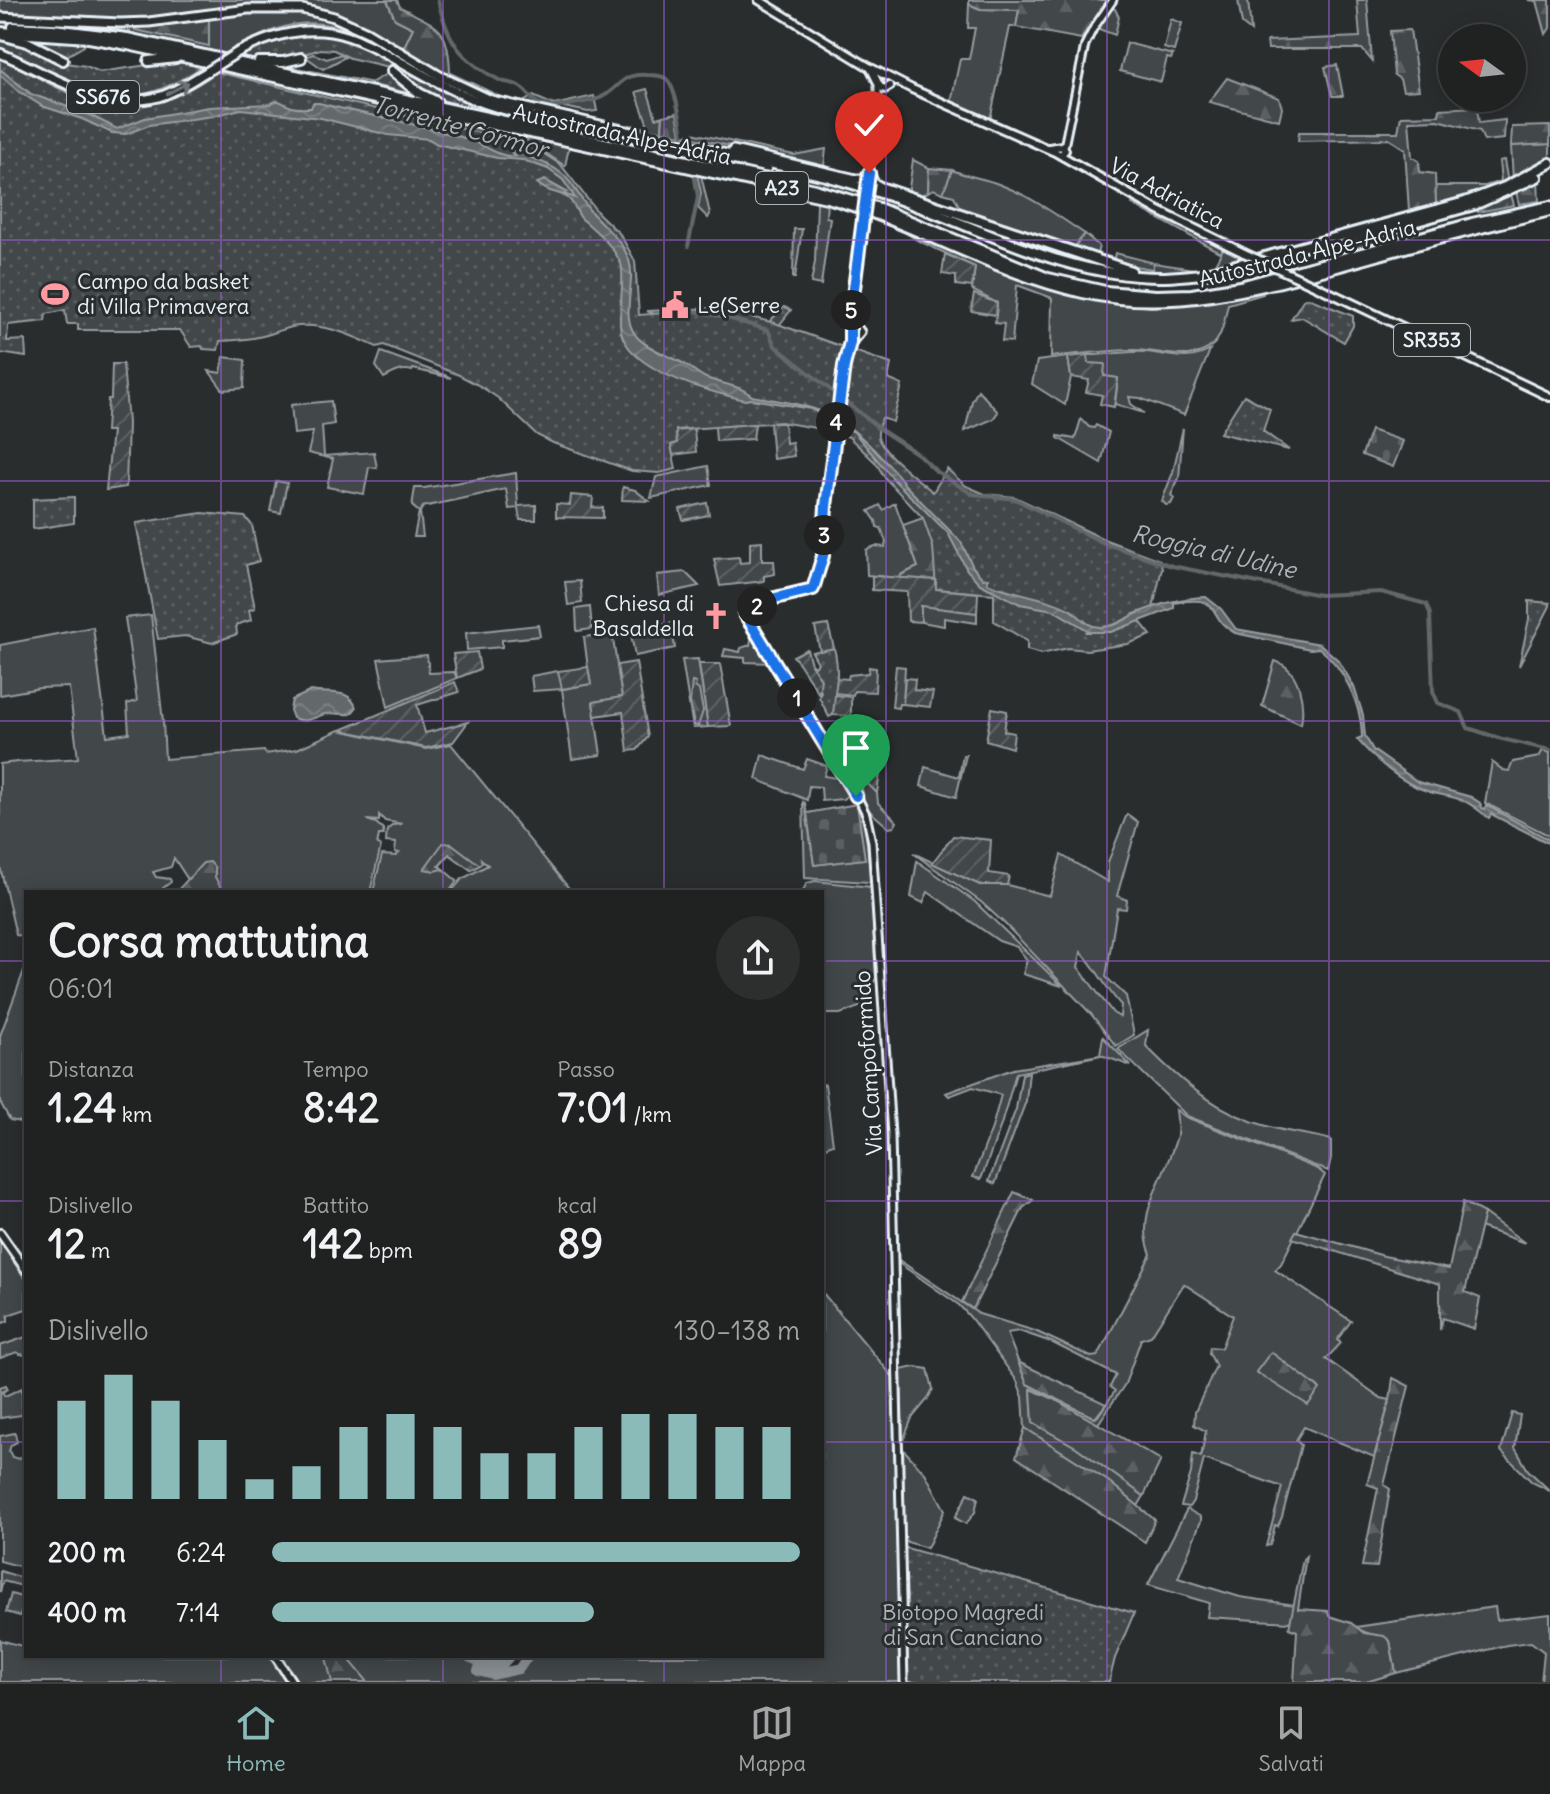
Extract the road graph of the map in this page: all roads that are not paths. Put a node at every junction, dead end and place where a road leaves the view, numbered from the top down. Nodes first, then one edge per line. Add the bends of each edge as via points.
1 (759, 0) edge
2 (1113, 0) edge
3 (0, 17) edge
4 (0, 31) edge
5 (0, 53) edge
6 (301, 58) dead end
7 (63, 60) dead end
8 (149, 61) dead end
9 (208, 63) junction
10 (869, 67) junction
11 (392, 71) dead end
12 (888, 76) junction
13 (877, 82) junction
14 (889, 87) junction
15 (912, 89) junction
16 (878, 103) junction
17 (480, 115) junction
18 (640, 134) junction
19 (692, 148) junction
20 (1060, 149) junction
21 (1550, 163) edge
22 (1550, 169) edge
23 (865, 183) junction
24 (1550, 209) edge
25 (1176, 276) junction
26 (853, 325) junction
27 (849, 334) junction
28 (857, 337) junction
29 (849, 347) junction
30 (1550, 397) edge
31 (0, 1233) edge
32 (24, 1267) edge
33 (276, 1658) edge
34 (292, 1682) edge
35 (904, 1682) edge

1 - 10 main road, Via Adriatica / SR353
2 - 20 main road via 1085,45
3 - 18 highway, SS676 via 120,23 248,9 302,9 367,32 476,95
4 - 7 highway
4 - 9 highway, Autostrada Alpe-Adria / A23 via 89,38
5 -> 9 highway, SS676 via 116,100 157,97
6 - 9 highway via 265,63 220,55
8 - 9 highway
9 - 17 highway, Autostrada Alpe-Adria / A23
9 - 19 highway, SS676, bridge via 284,29 339,29 480,102
9 - 24 highway, Autostrada Alpe-Adria / A23 via 827,198 1033,279 1105,297 1178,301 1234,293
10 - 12 main road, Via Adriatica / SR353
10 - 13 main road, Via Adriatica / SR353
11 - 17 highway via 429,99
12 - 13 main road
12 - 14 main road
12 - 15 main road, Via Adriatica / SR353
13 - 14 main road, SR353
13 - 16 main road
14 - 15 main road, Via Adriatica / SR353
14 - 16 main road
15 - 20 main road, Via Adriatica / SR353 via 1046,148
16 - 23 main road
17 - 24 highway, Autostrada Alpe-Adria / A23 via 840,195 1036,274 1122,293 1192,294 1231,288 1472,223
18 - 19 highway, SS676
18 - 23 highway via 762,156
19 - 23 highway, SS676
20 - 30 main road, Via Adriatica / SR353, bridge via 1075,164 1157,210
21 - 25 highway via 1465,202 1262,259
22 - 23 highway via 1506,193 1441,215 1174,282 1074,269
23 - 25 highway via 1130,271
23 - 25 highway via 1076,265 1138,276
23 - 26 main road, bridge
26 - 27 main road
26 - 28 main road via 861,330
27 - 28 main road
27 - 29 main road
28 - 29 main road
29 - 35 main road, Via Campoformido via 823,559 811,590 771,599 745,614 859,800 870,830 891,1135
31 - 32 main road
33 - 34 main road

